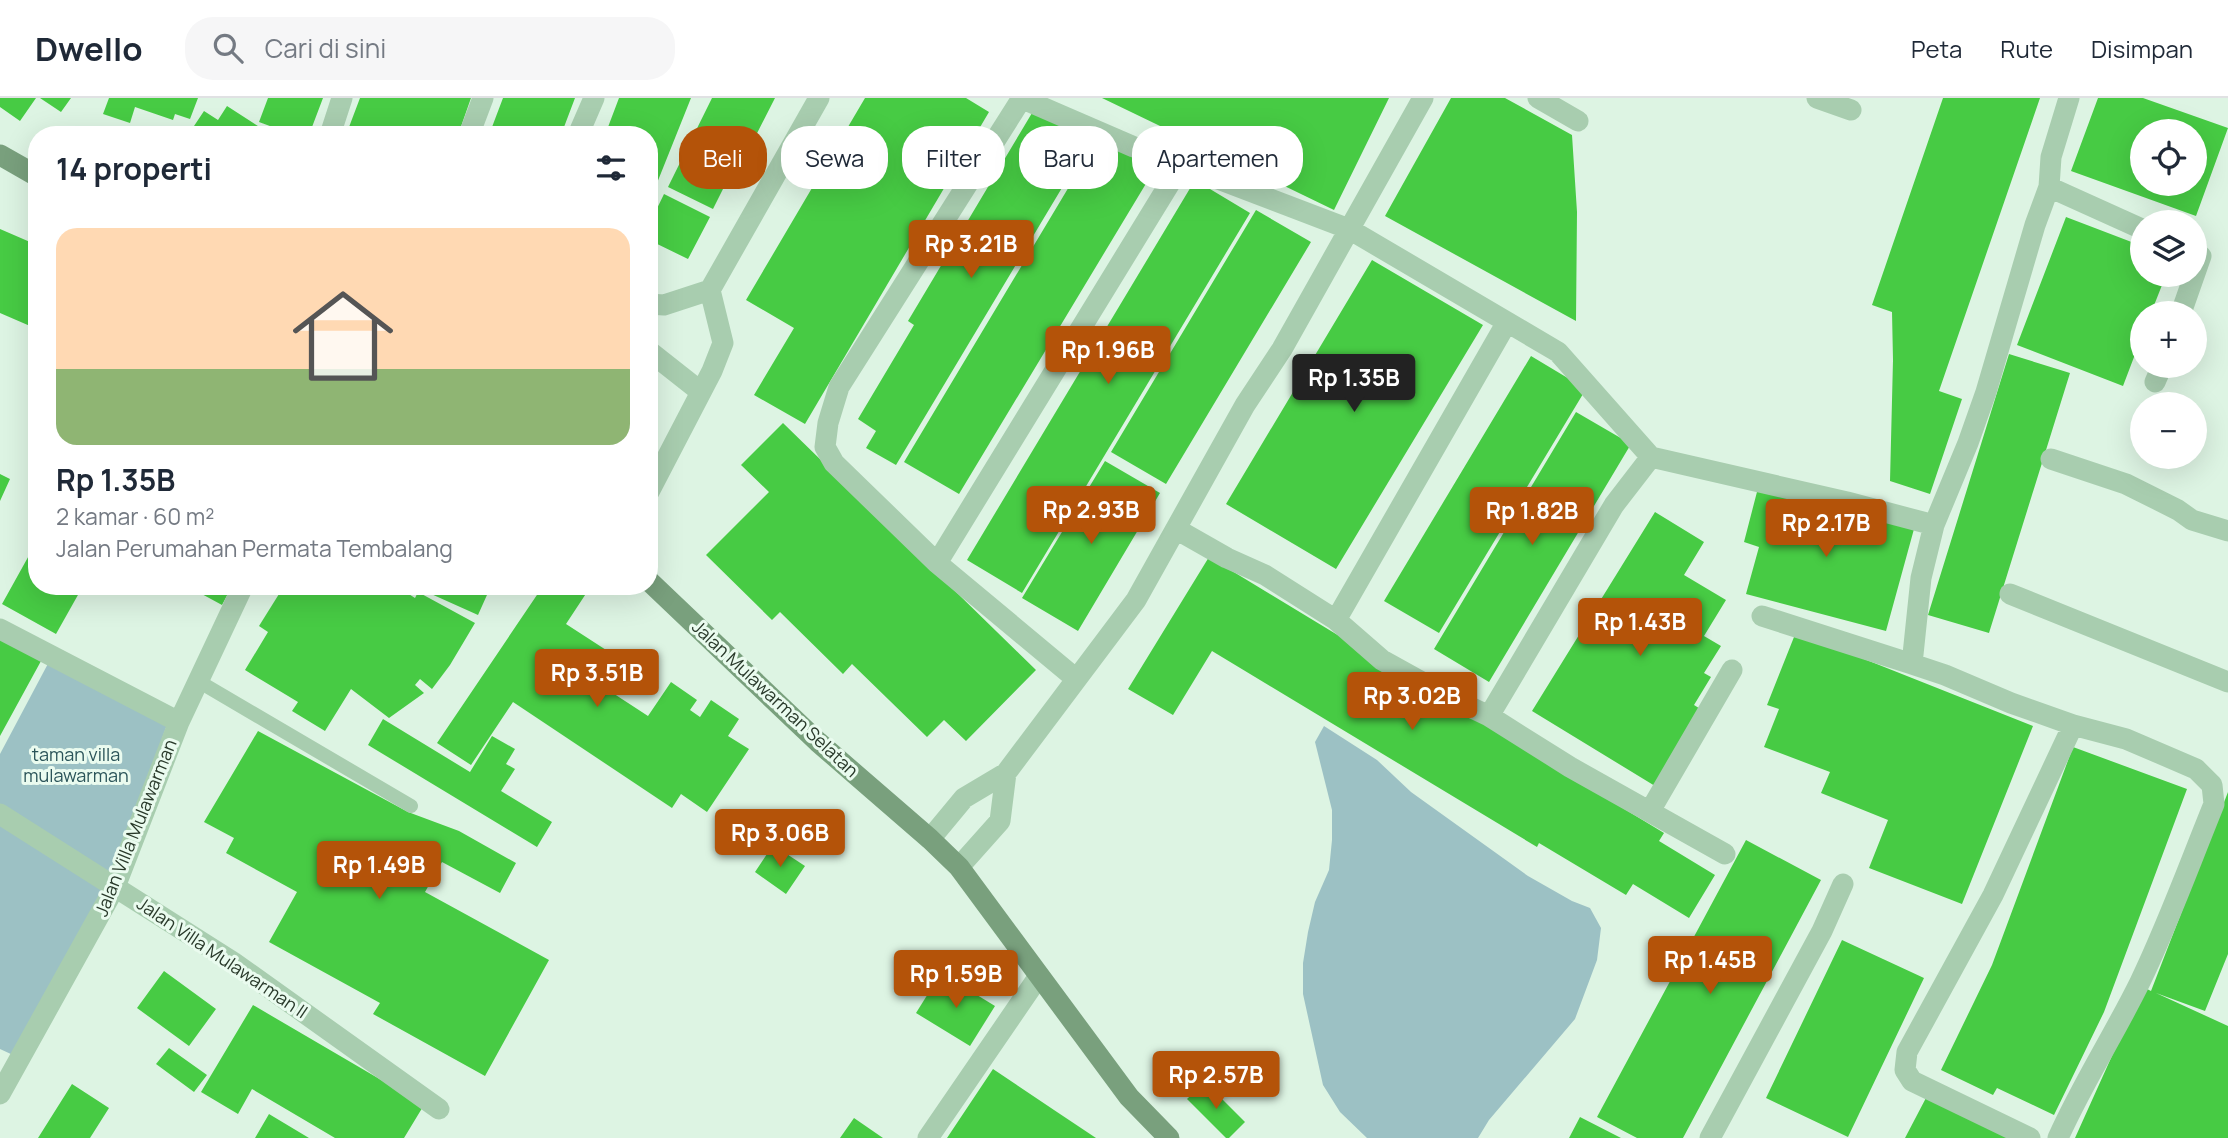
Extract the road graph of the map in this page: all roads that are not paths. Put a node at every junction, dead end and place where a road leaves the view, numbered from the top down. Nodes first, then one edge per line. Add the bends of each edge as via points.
1 (342, 98) edge
2 (483, 98) edge
3 (594, 98) edge
4 (819, 98) edge
5 (1022, 98) edge
6 (1423, 98) edge
7 (1538, 98) edge
8 (1817, 98) edge
9 (2069, 98) edge
10 (1851, 110) dead end
11 (1577, 121) dead end
12 (333, 126) edge
13 (472, 126) edge
14 (582, 126) edge
15 (1132, 144) edge
16 (0, 155) edge
17 (28, 171) edge
18 (2049, 187) junction
19 (1166, 189) edge
20 (1244, 189) edge
21 (2130, 224) edge
22 (1349, 229) junction
23 (710, 289) junction
24 (658, 305) edge
25 (1507, 322) junction
26 (658, 358) edge
27 (701, 392) junction
28 (1651, 457) junction
29 (2051, 459) dead end
30 (658, 475) edge
31 (1934, 525) junction
32 (1176, 529) junction
33 (2228, 531) edge
34 (937, 563) junction
35 (658, 590) edge
36 (2010, 593) dead end
37 (239, 595) edge
38 (1762, 616) dead end
39 (1336, 620) junction
40 (0, 629) edge
41 (1912, 664) junction
42 (1732, 670) dead end
43 (1075, 678) junction
44 (198, 681) junction
45 (2228, 682) edge
46 (1489, 716) junction
47 (179, 722) junction
48 (2073, 725) junction
49 (1006, 773) junction
50 (411, 806) dead end
51 (1650, 811) junction
52 (0, 814) edge
53 (930, 839) junction
54 (1725, 854) dead end
55 (959, 867) junction
56 (1843, 884) dead end
57 (115, 887) junction
58 (1039, 976) junction
59 (8, 1060) edge
60 (0, 1094) edge
61 (439, 1109) dead end
62 (928, 1138) edge
63 (1169, 1138) edge
64 (1710, 1138) edge
65 (2030, 1138) edge
66 (2058, 1138) edge

1 - 12 street
2 - 13 street
3 - 14 street
4 - 23 street
5 - 15 street
5 - 34 street via 839,387 828,423 825,447 834,463
6 - 22 street
7 - 11 street
8 - 10 street
9 - 18 street via 2051,157
16 - 17 street
18 - 21 street
18 - 31 street via 1986,392
19 - 34 street
20 - 22 street
22 - 25 street
22 - 32 street
23 - 24 street
23 - 27 street via 723,343
25 - 28 street via 1558,352
25 - 39 street
26 - 27 street
27 - 30 street
28 - 31 street
28 - 46 street via 1615,505
29 - 33 street via 2126,484 2192,520
31 - 41 street via 1921,578
32 - 39 street via 1265,575
32 - 43 street via 1136,600
34 - 43 street
35 - 53 street, Jalan Mulawarman Selatan
36 - 45 street
37 - 44 street, Jalan Villa Mulawarman
38 - 41 street
39 - 46 street via 1382,660
40 - 47 street
41 - 48 street
42 - 51 street
43 - 49 street
44 - 47 street, Jalan Villa Mulawarman
44 - 50 lane
46 - 51 street
47 - 57 street, Jalan Villa Mulawarman
48 - 65 street via 1993,895 1907,1052 1905,1070 1912,1081
48 - 66 street via 2126,739 2196,769 2212,785 2214,804 2139,982
49 - 53 street via 964,799
49 - 55 street via 1000,821
51 - 54 street
52 - 57 street, Jalan Villa Mulawarman II
53 - 55 street, Jalan Mulawarman Selatan
55 - 58 street, Jalan Mulawarman Selatan
56 - 64 street
57 - 59 street, Jalan Villa Mulawarman
57 - 61 street, Jalan Villa Mulawarman II via 233,962
58 - 62 street
58 - 63 street, Jalan Mulawarman Selatan via 1129,1097
59 - 60 street, Jalan Villa Mulawarman

